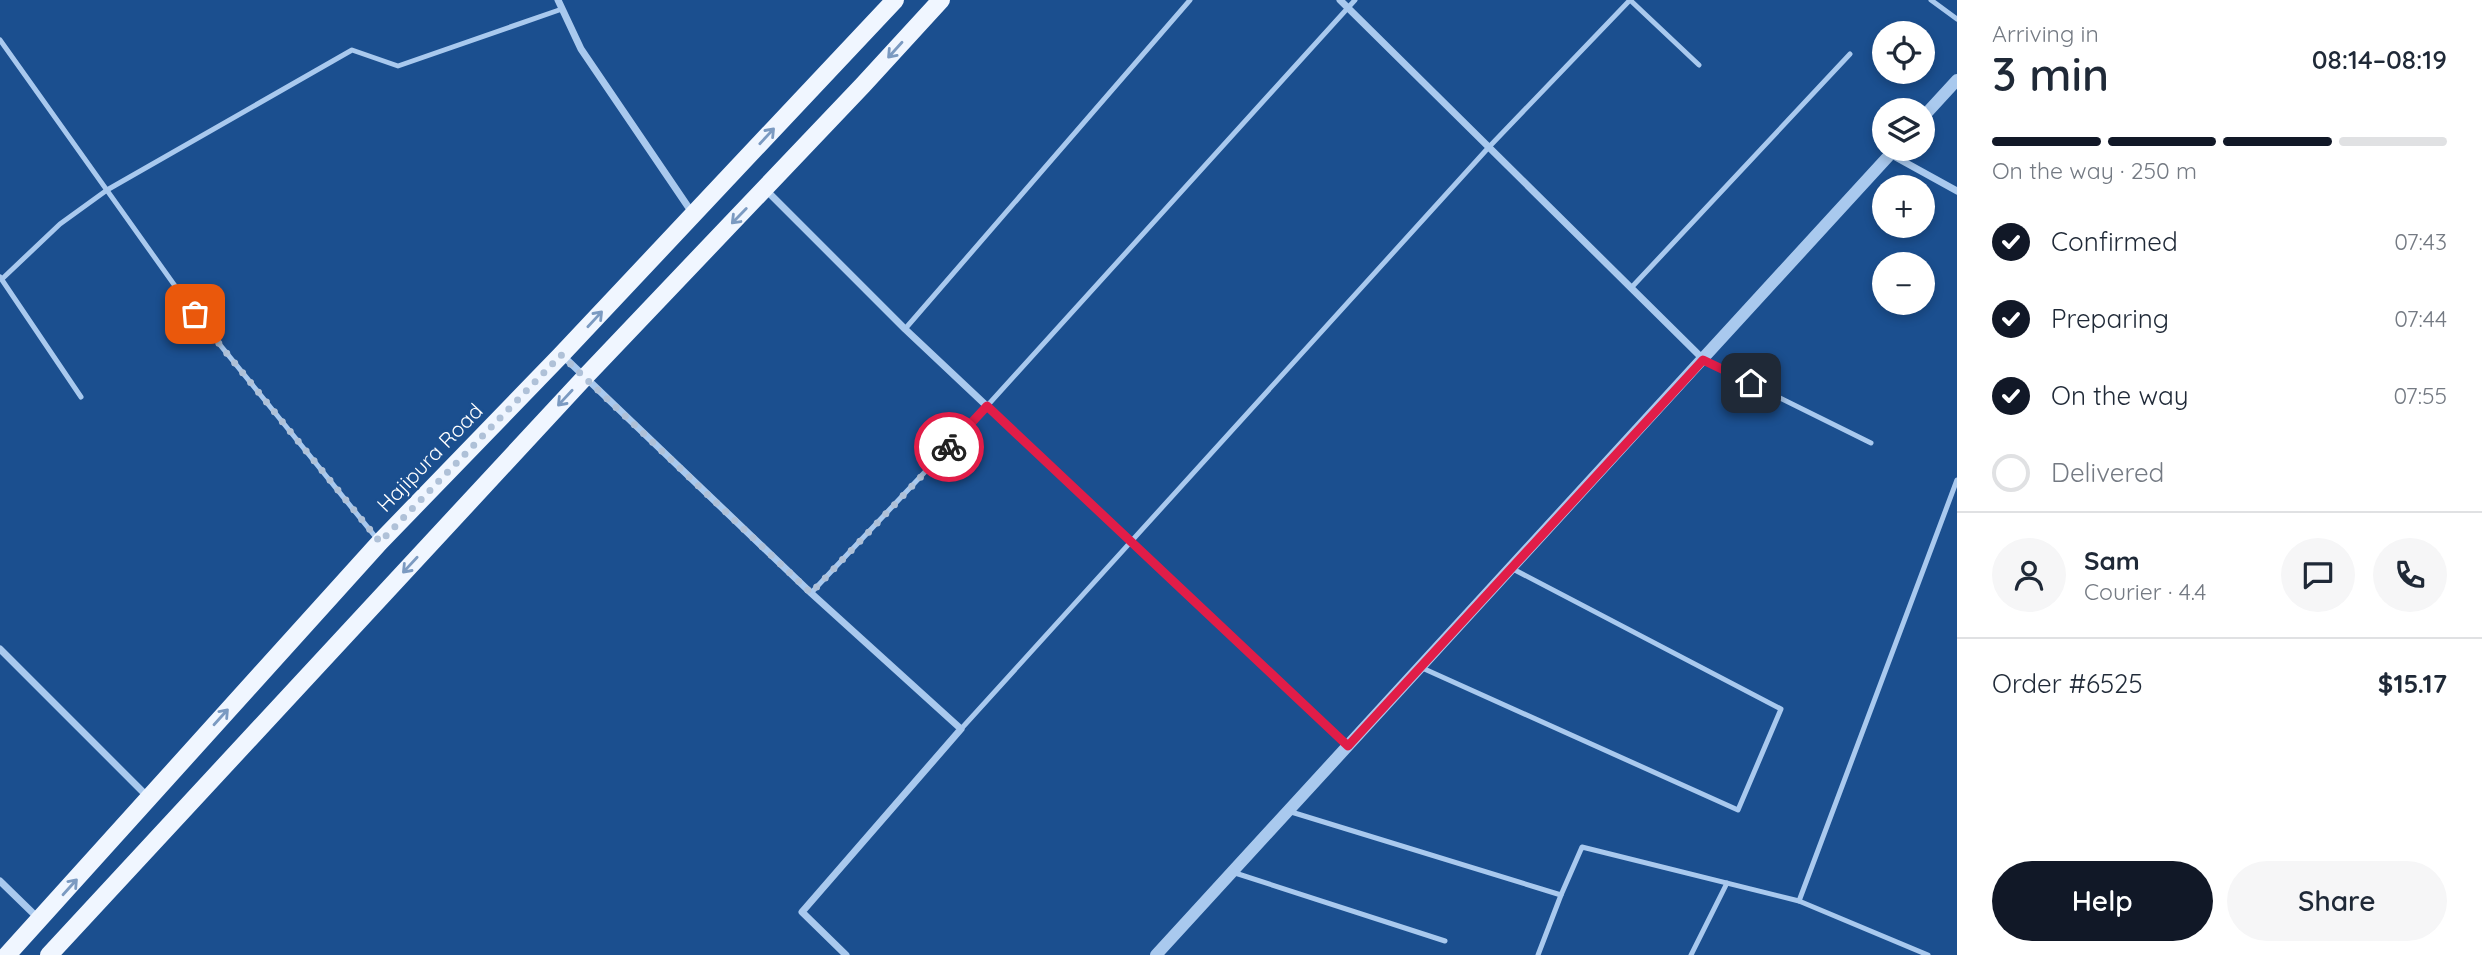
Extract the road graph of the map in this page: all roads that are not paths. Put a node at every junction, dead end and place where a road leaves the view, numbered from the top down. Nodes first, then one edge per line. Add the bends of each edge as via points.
1 (558, 0) edge
2 (895, 0) edge
3 (941, 0) edge
4 (1190, 0) edge
5 (1340, 0) edge
6 (1355, 0) edge
7 (1931, 0) edge
8 (1348, 8) junction
9 (562, 9) junction
10 (1957, 19) edge
11 (0, 40) edge
12 (1850, 54) dead end
13 (1699, 65) dead end
14 (1957, 80) edge
15 (1935, 104) edge
16 (1489, 147) junction
17 (1883, 161) edge
18 (1908, 161) edge
19 (765, 188) junction
20 (107, 190) junction
21 (1957, 191) edge
22 (694, 214) junction
23 (1, 278) edge
24 (1631, 289) junction
25 (905, 329) junction
26 (561, 355) junction
27 (1703, 360) junction
28 (585, 377) junction
29 (81, 397) dead end
30 (987, 406) junction
31 (1871, 443) dead end
32 (1957, 480) edge
33 (1131, 541) junction
34 (380, 542) junction
35 (1511, 568) junction
36 (811, 593) junction
37 (0, 649) edge
38 (1420, 667) junction
39 (961, 729) junction
40 (1348, 746) junction
41 (149, 797) junction
42 (1288, 811) junction
43 (1232, 872) junction
44 (0, 881) edge
45 (1727, 883) junction
46 (1561, 895) junction
47 (1799, 901) junction
48 (40, 920) junction
49 (1445, 940) dead end
50 (7, 955) edge
51 (49, 955) edge
52 (846, 955) edge
53 (1156, 955) edge
54 (1538, 955) edge
55 (1691, 955) edge
56 (1928, 955) edge

1 - 9 street
22 -> 2 main road, Hajipura Road
3 -> 19 main road
4 - 25 lane
5 - 8 street
6 - 8 lane
7 - 10 lane
8 - 16 street
8 - 30 lane
9 - 20 lane via 398,66 352,50
9 - 22 street via 581,49
11 - 20 lane
12 - 24 lane
13 - 16 lane via 1630,0
14 - 15 street
16 - 24 street
16 - 33 lane
17 - 27 street
18 - 21 street
19 - 25 street
19 -> 28 main road
20 - 23 lane via 60,224
20 - 34 lane via 195,314
26 -> 22 main road, Hajipura Road
23 - 29 lane
24 - 27 street
25 - 30 street
26 - 28 street
26 - 34 main road, Hajipura Road
27 - 31 lane
27 - 35 street
28 - 36 street
28 -> 51 main road
30 - 33 street
30 - 36 lane
32 - 47 lane
33 - 39 lane
33 - 40 street
41 -> 34 main road, Hajipura Road
35 - 38 street
35 - 38 lane via 1781,709 1738,810
36 - 39 street
37 - 41 street
38 - 40 street
39 - 52 street via 802,912
40 - 42 street
48 -> 41 main road, Hajipura Road
42 - 43 street
42 - 46 lane
43 - 49 lane
43 - 53 street
44 - 48 street
45 - 46 lane via 1582,847
45 - 47 lane
45 - 55 lane
46 - 54 lane
47 - 56 lane
48 - 50 main road, Hajipura Road

